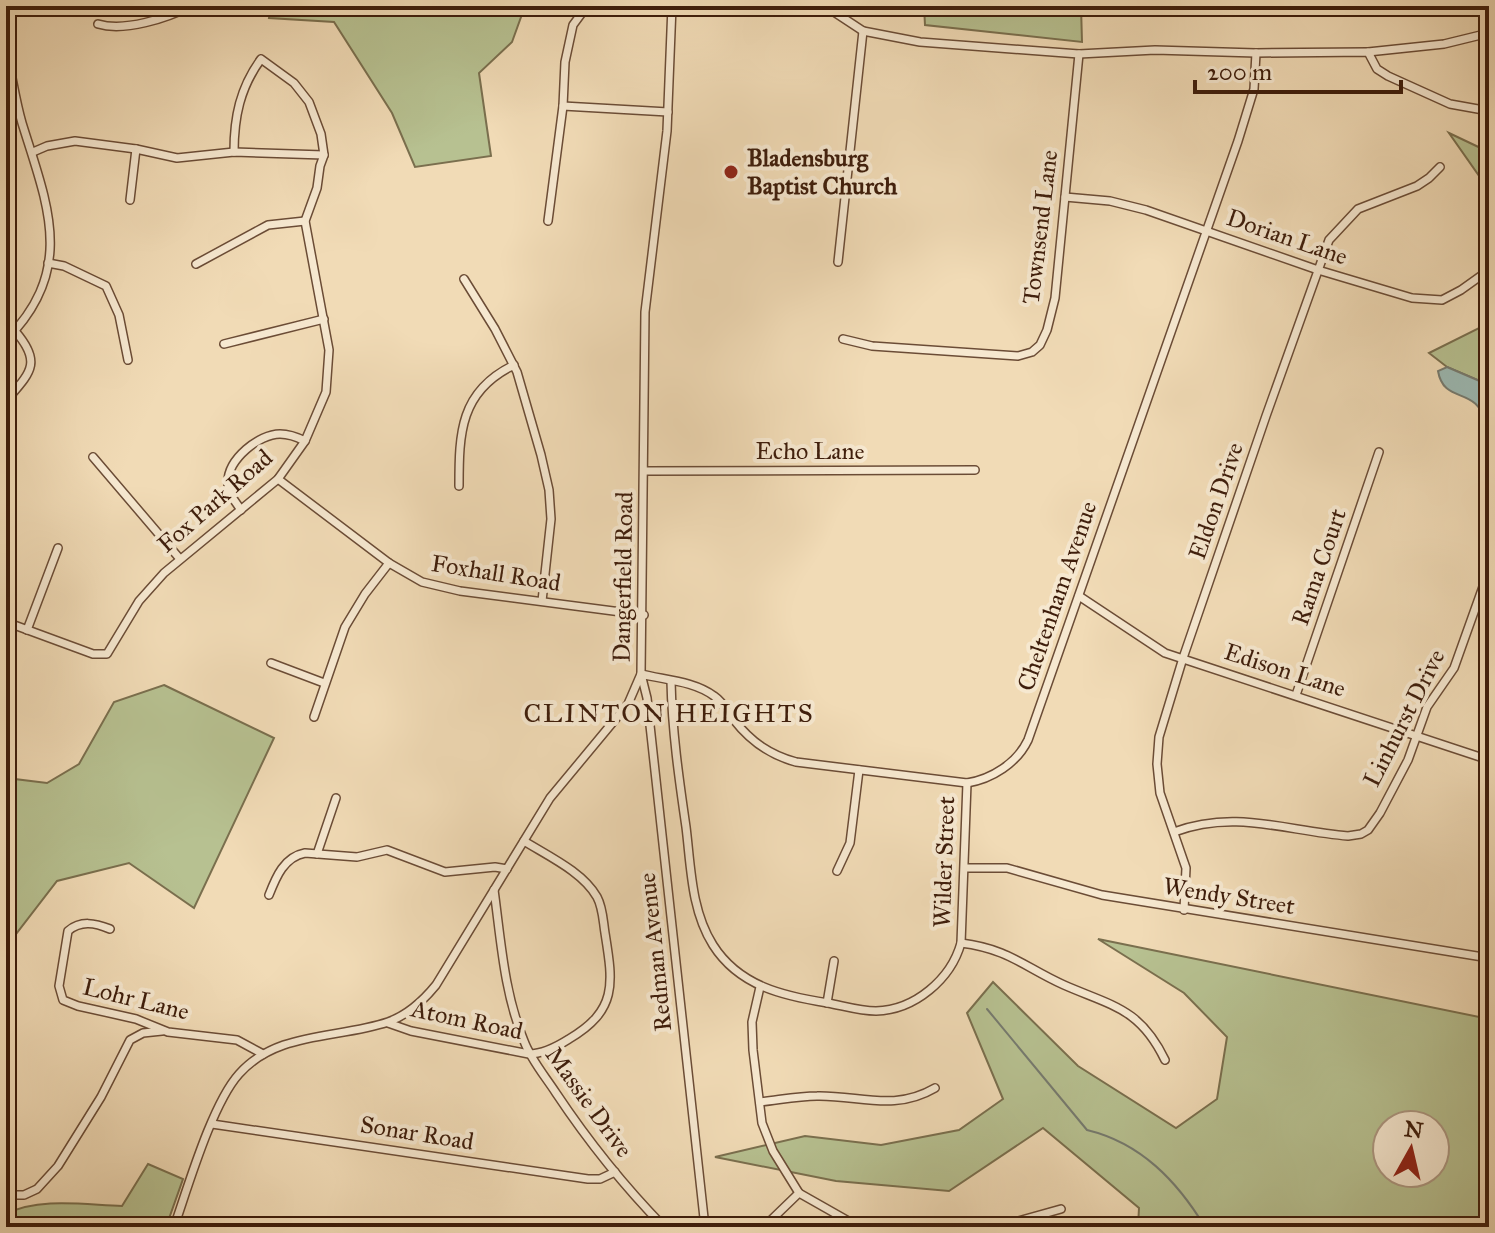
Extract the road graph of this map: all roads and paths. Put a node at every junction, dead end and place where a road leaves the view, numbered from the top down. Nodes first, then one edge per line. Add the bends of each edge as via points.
1 (191, 6) edge
2 (587, 6) edge
3 (672, 6) edge
4 (825, 6) edge
5 (98, 24) dead end
6 (863, 31) junction
7 (1489, 33) edge
8 (6, 50) edge
9 (1368, 52) junction
10 (1256, 53) junction
11 (1079, 54) junction
12 (563, 106) junction
13 (1489, 111) edge
14 (668, 112) junction
15 (136, 149) junction
16 (33, 152) junction
17 (234, 152) junction
18 (324, 155) junction
19 (1440, 167) dead end
20 (1065, 197) junction
21 (130, 200) dead end
22 (305, 221) junction
23 (548, 221) dead end
24 (1206, 230) junction
25 (838, 262) dead end
26 (48, 263) junction
27 (196, 264) dead end
28 (1318, 270) junction
29 (1489, 270) edge
30 (464, 279) dead end
31 (324, 319) junction
32 (15, 331) junction
33 (843, 339) dead end
34 (6, 340) edge
35 (224, 344) dead end
36 (128, 360) dead end
37 (514, 365) junction
38 (6, 401) edge
39 (305, 441) junction
40 (1379, 452) dead end
41 (93, 457) dead end
42 (975, 470) dead end
43 (644, 471) junction
44 (278, 479) junction
45 (459, 486) dead end
46 (241, 510) junction
47 (58, 548) dead end
48 (180, 559) junction
49 (389, 563) junction
50 (1489, 570) edge
51 (1079, 596) junction
52 (542, 601) junction
53 (644, 615) junction
54 (6, 622) edge
55 (27, 630) junction
56 (1183, 658) junction
57 (271, 663) dead end
58 (641, 674) junction
59 (671, 681) junction
60 (324, 683) junction
61 (1296, 695) junction
62 (314, 717) dead end
63 (1417, 735) junction
64 (1489, 760) edge
65 (859, 770) junction
66 (967, 783) junction
67 (336, 798) dead end
68 (1174, 832) junction
69 (524, 841) junction
70 (317, 854) junction
71 (965, 868) junction
72 (507, 869) junction
73 (837, 871) dead end
74 (494, 890) junction
75 (269, 895) dead end
76 (1184, 910) junction
77 (110, 929) dead end
78 (961, 943) junction
79 (1489, 958) edge
80 (834, 961) dead end
81 (760, 987) junction
82 (827, 1003) junction
83 (388, 1023) junction
84 (168, 1032) junction
85 (263, 1054) junction
86 (529, 1054) junction
87 (1165, 1060) dead end
88 (935, 1088) dead end
89 (760, 1102) junction
90 (212, 1124) junction
91 (615, 1172) junction
92 (799, 1193) junction
93 (13, 1195) dead end
94 (1061, 1209) dead end
95 (770, 1221) dead end
96 (174, 1227) edge
97 (664, 1227) edge
98 (705, 1227) edge
99 (859, 1227) edge
100 (997, 1227) edge

1 - 5 street via 127,25
2 - 12 street via 573,25
3 - 14 street, Dangerfield Road
4 - 6 street
6 - 11 street via 920,42
6 - 25 street
7 - 9 street
8 - 16 street
9 - 10 street
9 - 13 street via 1388,76 1450,104
10 - 11 street
10 - 24 street, Cheltenham Avenue via 1251,100
11 - 20 street, Townsend Lane
12 - 14 street
12 - 23 street
14 - 43 street, Dangerfield Road via 645,312
15 - 16 street via 75,141
15 - 17 street via 177,158
15 - 21 street
16 - 26 street via 50,214
17 - 18 street
17 - 18 street, Fox Park Road via 236,113 261,59 309,102
18 - 22 street, Fox Park Road
19 - 28 street, Eldon Drive via 1417,186 1358,209 1329,240
20 - 24 street, Dorian Lane via 1124,203
20 - 33 street, Townsend Lane via 1055,298 1045,336 1032,352 1018,356 872,346
22 - 27 street via 268,225
22 - 31 street, Fox Park Road
24 - 28 street, Dorian Lane
24 - 51 street, Cheltenham Avenue
26 - 32 street via 31,310
26 - 36 street via 106,286 119,315
28 - 29 street, Dorian Lane via 1412,298 1442,300
28 - 56 street, Eldon Drive
30 - 37 street
31 - 35 street
31 - 39 street, Fox Park Road via 329,350 326,392
32 - 34 street
32 - 38 street via 29,348 32,363
37 - 45 street via 482,387 464,416
37 - 52 street via 549,490 551,526
39 - 44 street, Fox Park Road
39 - 46 street via 285,434 268,436 237,459 227,482
40 - 61 street, Rama Court
41 - 48 street
42 - 43 street, Echo Lane
43 - 53 street, Dangerfield Road
44 - 46 street, Fox Park Road
44 - 49 street, Foxhall Road
46 - 48 street, Fox Park Road
47 - 55 street
48 - 55 street, Fox Park Road via 139,601 105,655
49 - 52 street, Foxhall Road via 432,586
49 - 60 street via 345,627
50 - 63 street, Linhurst Drive via 1454,668 1431,701
51 - 56 street, Edison Lane via 1153,646
51 - 66 street, Cheltenham Avenue via 1024,749 994,774
52 - 53 street, Foxhall Road
53 - 58 street, Dangerfield Road
54 - 55 street
56 - 61 street, Edison Lane
56 - 68 street, Eldon Drive via 1157,753 1160,793
57 - 60 street
58 - 59 street
58 - 69 street, Dangerfield Road via 628,704 558,787
58 - 98 street, Redman Avenue
59 - 65 street via 715,696 743,731 772,753 796,762
59 - 81 street via 699,916 723,958
60 - 62 street
61 - 63 street, Edison Lane
63 - 64 street, Edison Lane
63 - 68 street, Linhurst Drive via 1376,819 1361,834 1331,835 1235,820
65 - 66 street
65 - 73 street via 850,843
66 - 71 street, Wilder Street
67 - 70 street
68 - 76 street, Eldon Drive via 1186,868
69 - 72 street, Dangerfield Road
69 - 86 street, Atom Road via 576,875 597,898 612,978 595,1022 566,1041
70 - 72 street via 357,857 387,850 445,872
70 - 75 street via 291,858
71 - 76 street, Wendy Street via 1007,868 1102,895
71 - 78 street, Wilder Street
72 - 74 street, Dangerfield Road
74 - 83 street, Dangerfield Road via 428,995
74 - 86 street, Massie Drive via 504,972
76 - 79 street, Wendy Street
77 - 84 street, Lohr Lane via 89,923 68,931 61,997 69,1004
78 - 82 street via 944,976 915,1001 879,1011
78 - 87 street via 998,950 1113,1003 1140,1023
80 - 82 street
81 - 82 street
81 - 89 street via 752,1033
83 - 85 street, Dangerfield Road via 306,1038
83 - 86 street, Atom Road
84 - 85 street, Lohr Lane via 237,1040
84 - 93 street via 143,1033 130,1040 58,1166 37,1189
85 - 90 street, Dangerfield Road via 233,1081
86 - 91 street, Massie Drive
88 - 89 street via 880,1103 820,1096
89 - 92 street via 773,1151
90 - 91 street, Sonar Road via 588,1179
90 - 96 street, Dangerfield Road
91 - 97 street, Massie Drive
92 - 95 street
92 - 99 street
94 - 100 street

